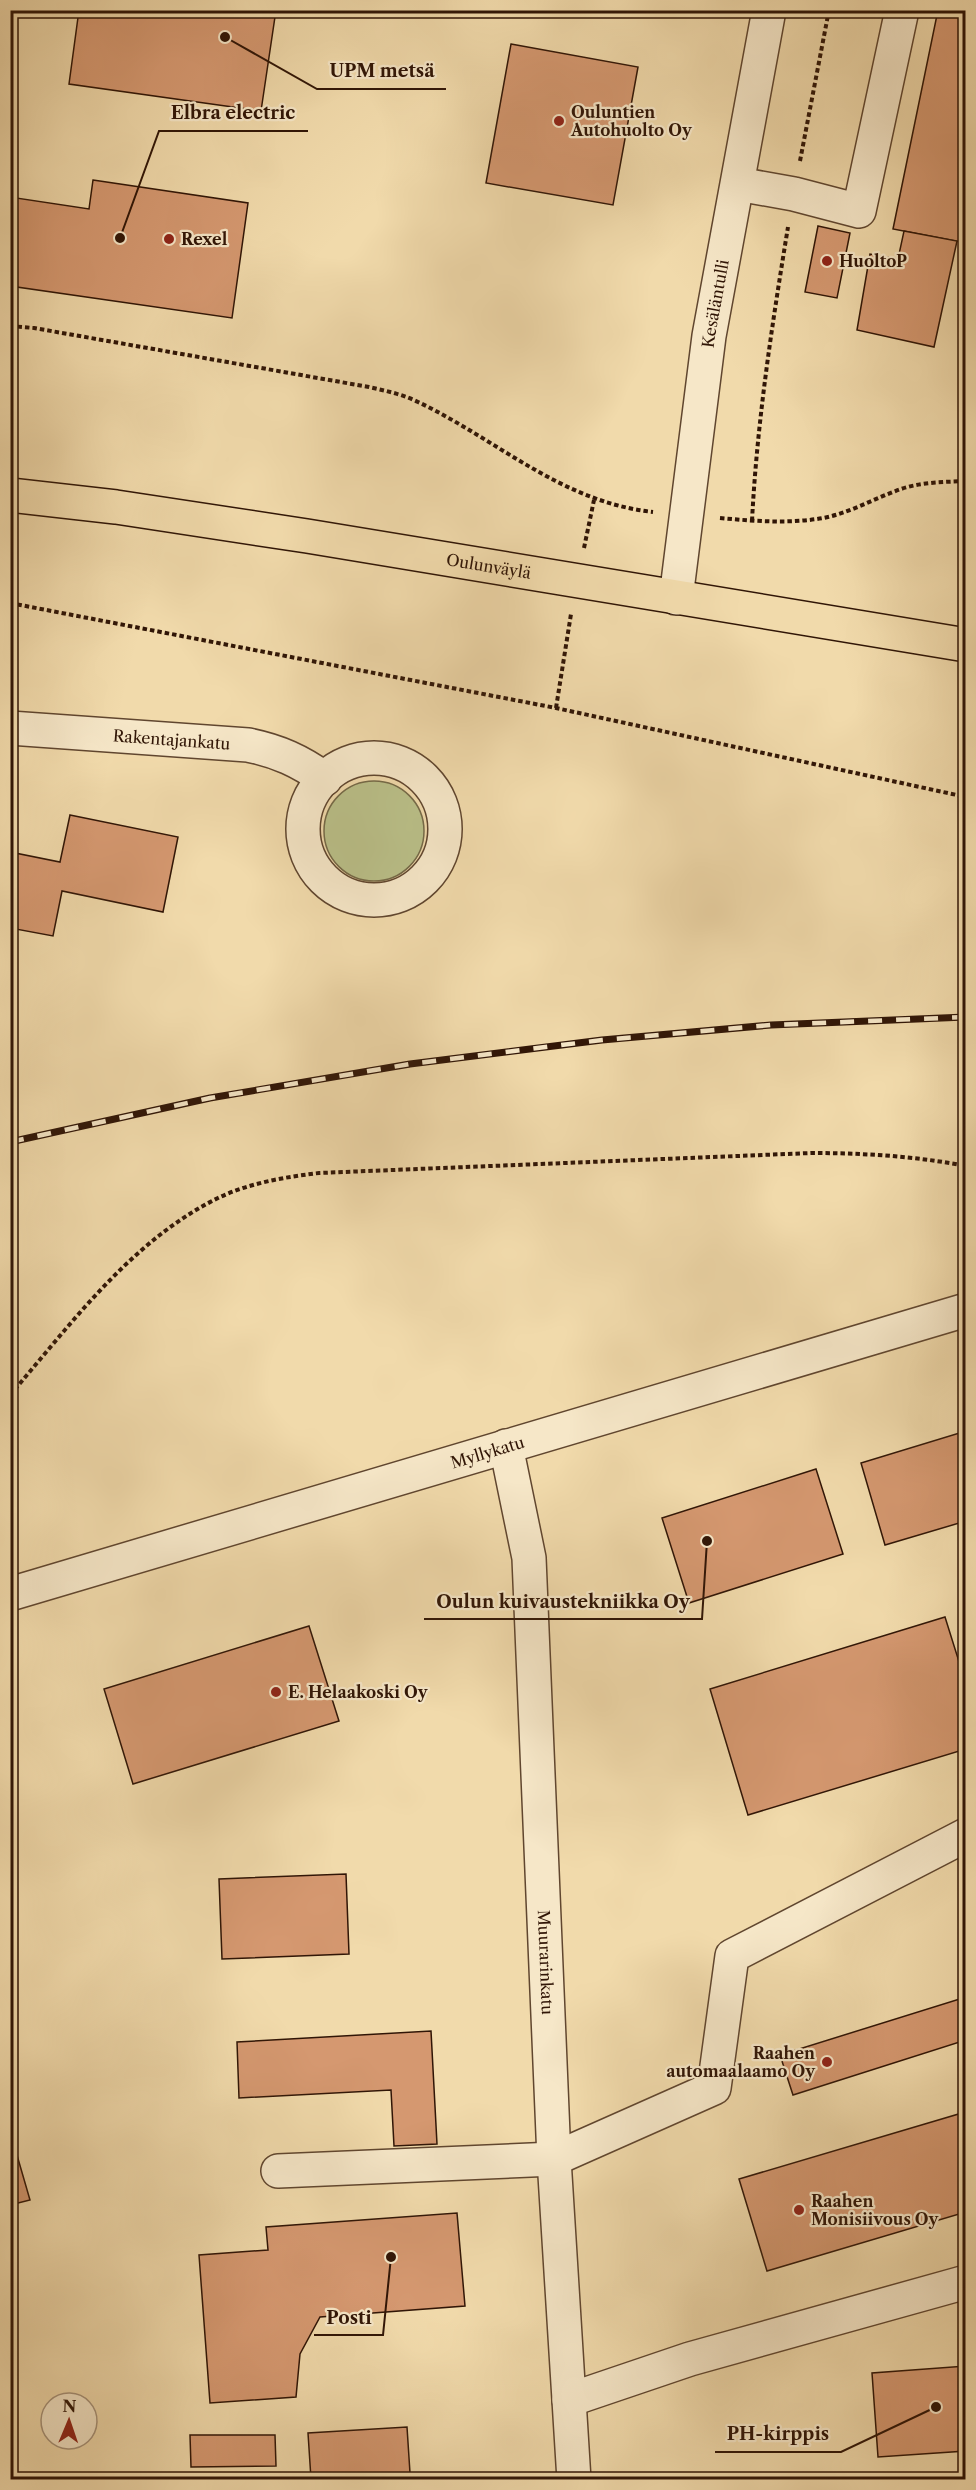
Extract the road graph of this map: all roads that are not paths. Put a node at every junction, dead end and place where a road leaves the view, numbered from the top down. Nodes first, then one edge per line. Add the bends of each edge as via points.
1 (769, 10) edge
2 (902, 10) edge
3 (738, 184) junction
4 (10, 495) edge
5 (676, 598) junction
6 (966, 645) edge
7 (10, 728) edge
8 (325, 779) junction
9 (966, 1310) edge
10 (506, 1446) junction
11 (10, 1594) edge
12 (966, 1835) edge
13 (554, 2159) junction
14 (278, 2171) dead end
15 (966, 2282) edge
16 (569, 2400) junction
17 (574, 2480) edge

1 - 3 street, Kesäläntulli
2 - 3 street via 859,211
3 - 5 street, Kesäläntulli via 709,336
4 - 5 main road, Oulunväylä via 307,536
5 - 6 main road, Oulunväylä
7 - 8 street, Rakentajankatu via 248,745 274,750 303,763
8 - 8 street via 354,760 378,758 401,763 420,775 435,793 444,814 445,837 439,858 426,878 408,891 386,899 363,899 340,891 321,877 308,856 303,833 305,809
9 - 10 street, Myllykatu
10 - 11 street, Myllykatu
10 - 13 street, Muurarinkatu via 529,1558
12 - 13 street via 732,1956 714,2088
13 - 14 street
13 - 16 street, Muurarinkatu
15 - 16 street via 690,2359
16 - 17 street, Muurarinkatu

